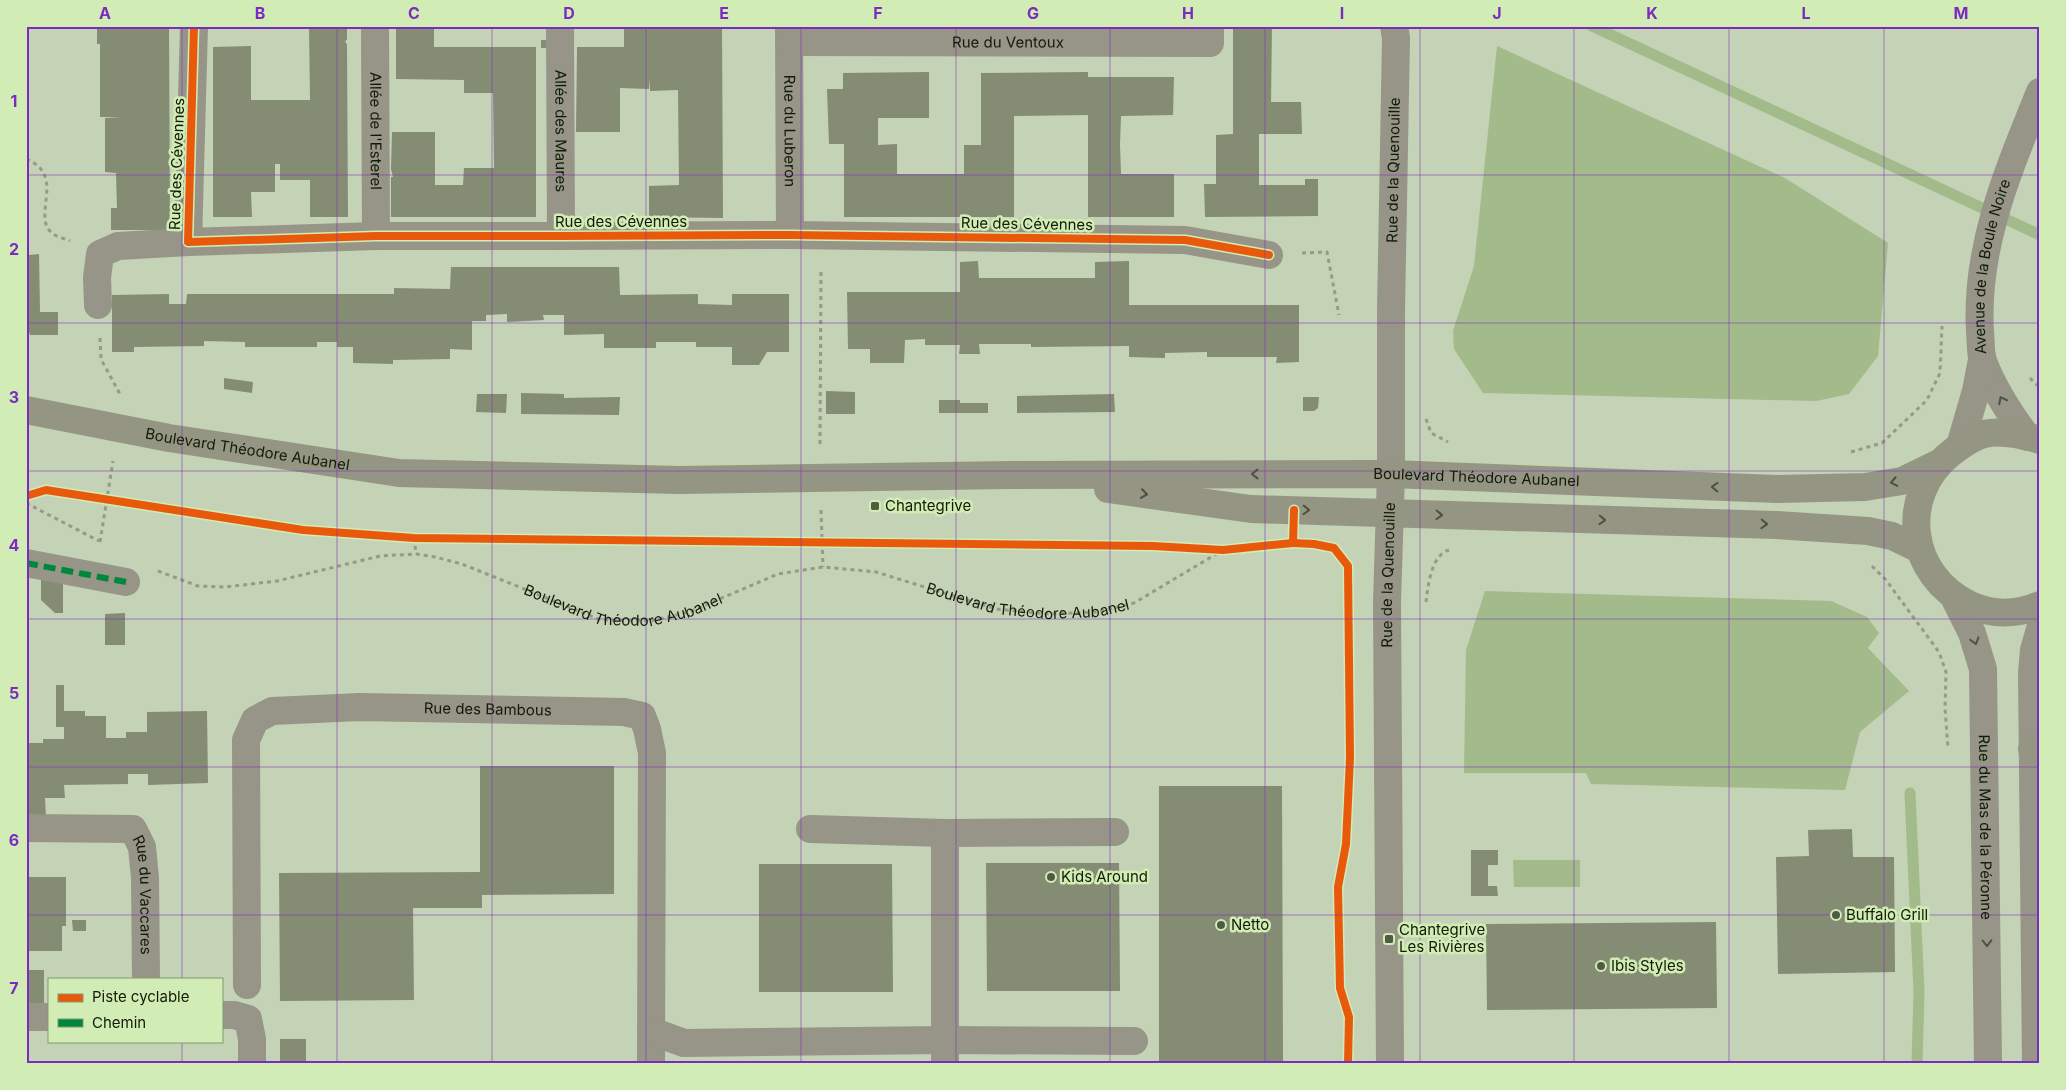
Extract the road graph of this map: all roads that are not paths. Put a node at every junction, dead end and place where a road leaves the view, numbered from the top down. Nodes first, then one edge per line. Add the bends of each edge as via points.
1 (194, 26) edge
2 (376, 26) edge
3 (560, 26) edge
4 (1210, 26) edge
5 (1394, 26) edge
6 (789, 34) edge
7 (2040, 92) edge
8 (790, 235) junction
9 (376, 236) junction
10 (561, 236) junction
11 (188, 242) junction
12 (1268, 255) road end
13 (98, 304) road end
14 (1982, 360) junction
15 (26, 410) edge
16 (2033, 438) edge
17 (1960, 446) junction
18 (1939, 463) junction
19 (1391, 474) junction
20 (1009, 475) junction
21 (1391, 514) junction
22 (1919, 549) junction
23 (26, 563) edge
24 (126, 582) dead end
25 (1954, 597) junction
26 (2040, 605) edge
27 (2040, 629) edge
28 (2036, 747) edge
29 (26, 828) edge
30 (810, 829) dead end
31 (1115, 832) dead end
32 (945, 833) junction
33 (146, 978) edge
34 (247, 985) dead end
35 (222, 1015) edge
36 (26, 1017) edge
37 (48, 1017) edge
38 (651, 1030) junction
39 (1134, 1041) dead end
40 (945, 1052) edge
41 (252, 1064) edge
42 (651, 1064) edge
43 (1390, 1064) edge
44 (1988, 1064) edge
45 (2036, 1064) edge

1 - 11 street, Rue des Cévennes
2 - 9 street, Allée de l'Esterel
3 - 10 street, Allée des Maures
4 - 6 street, Rue du Ventoux via 1210,43
5 - 19 street, Rue de la Quenouille
6 - 8 street, Rue du Luberon
7 - 14 street, Avenue de la Boule Noire via 2008,172 1987,237 1978,302
8 - 10 street, Rue des Cévennes
8 - 12 street, Rue des Cévennes via 1185,240
9 - 10 street, Rue des Cévennes
9 - 11 street, Rue des Cévennes
11 - 13 street, Rue des Cévennes via 118,246 100,254
16 -> 14 street, Avenue de la Boule Noire via 2010,415
14 - 17 street
15 - 20 main road, Boulevard Théodore Aubanel via 168,438 399,473 679,480
16 - 17 main road via 2012,433 1984,434
17 - 18 main road
18 -> 19 main road, Boulevard Théodore Aubanel via 1902,481 1856,488 1767,489
18 - 22 main road via 1926,482 1918,503
19 -> 20 main road, Boulevard Théodore Aubanel
19 - 21 street, Rue de la Quenouille
20 -> 21 main road, Boulevard Théodore Aubanel via 1251,509
21 -> 22 main road, Boulevard Théodore Aubanel via 1859,530 1892,536
21 - 43 street, Rue de la Quenouille via 1387,603
22 - 25 main road via 1933,576
23 - 24 street
25 - 26 main road via 1982,610 2006,613 2030,610
25 -> 44 street, Rue du Mas de la Péronne via 1972,633 1983,668
27 - 28 street via 2032,673
28 - 45 street
29 - 33 street, Rue du Vaccares via 134,829 142,847 145,878
30 - 32 street
31 - 32 street
32 - 40 street
34 - 38 street, Rue des Bambous via 246,740 255,720 272,711 360,707 624,712 642,716 652,753
35 - 41 street via 248,1019
36 - 37 street
38 - 40 street via 684,1043
38 - 42 street, Rue des Bambous
39 - 40 street

